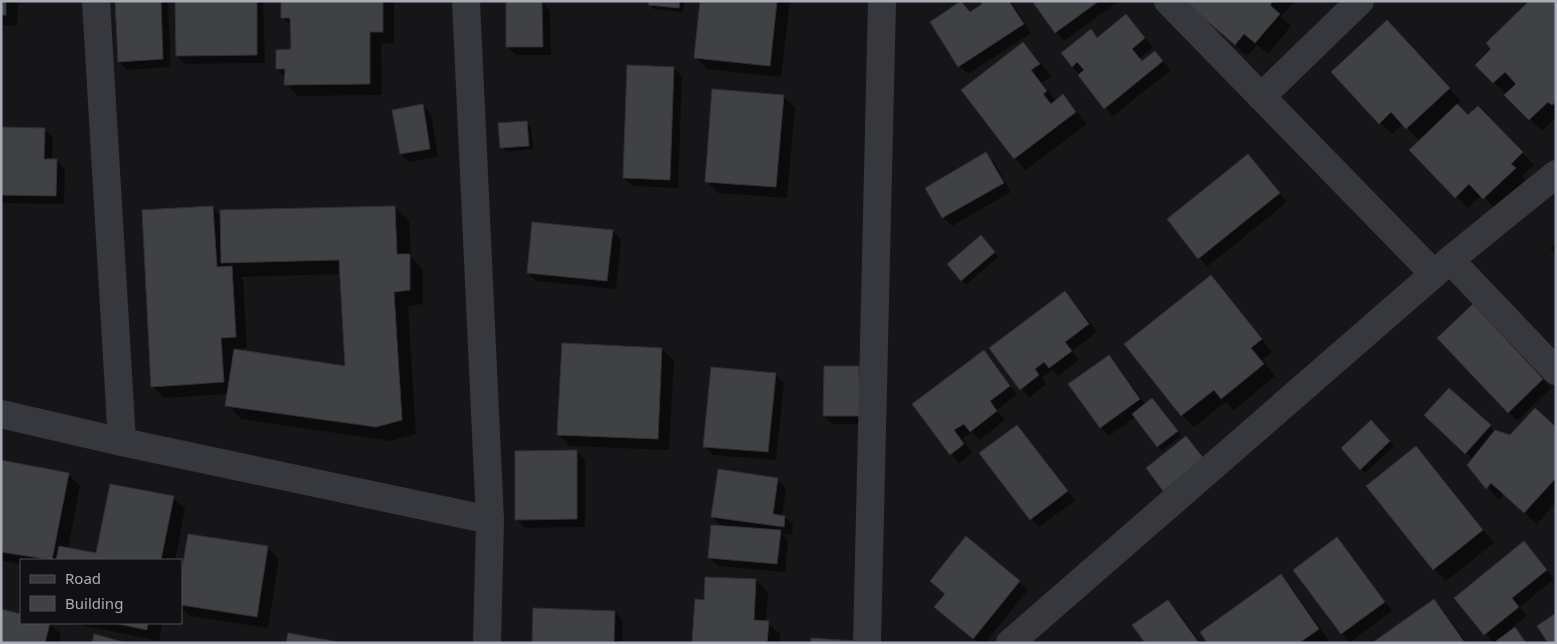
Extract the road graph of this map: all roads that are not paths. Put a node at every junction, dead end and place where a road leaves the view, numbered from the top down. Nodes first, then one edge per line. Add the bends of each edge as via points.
1 (96, 1) edge
2 (466, 1) edge
3 (882, 1) edge
4 (1168, 1) edge
5 (1360, 1) edge
6 (1261, 97) junction
7 (1556, 174) edge
8 (1442, 267) junction
9 (1556, 371) edge
10 (1, 414) edge
11 (122, 442) junction
12 (490, 520) junction
13 (487, 643) edge
14 (867, 643) edge
15 (1010, 643) edge

1 - 11 street
2 - 12 street
3 - 14 street
4 - 6 street
5 - 6 street
6 - 8 street
7 - 8 street
8 - 9 street
8 - 15 street
10 - 11 street
11 - 12 street
12 - 13 street

